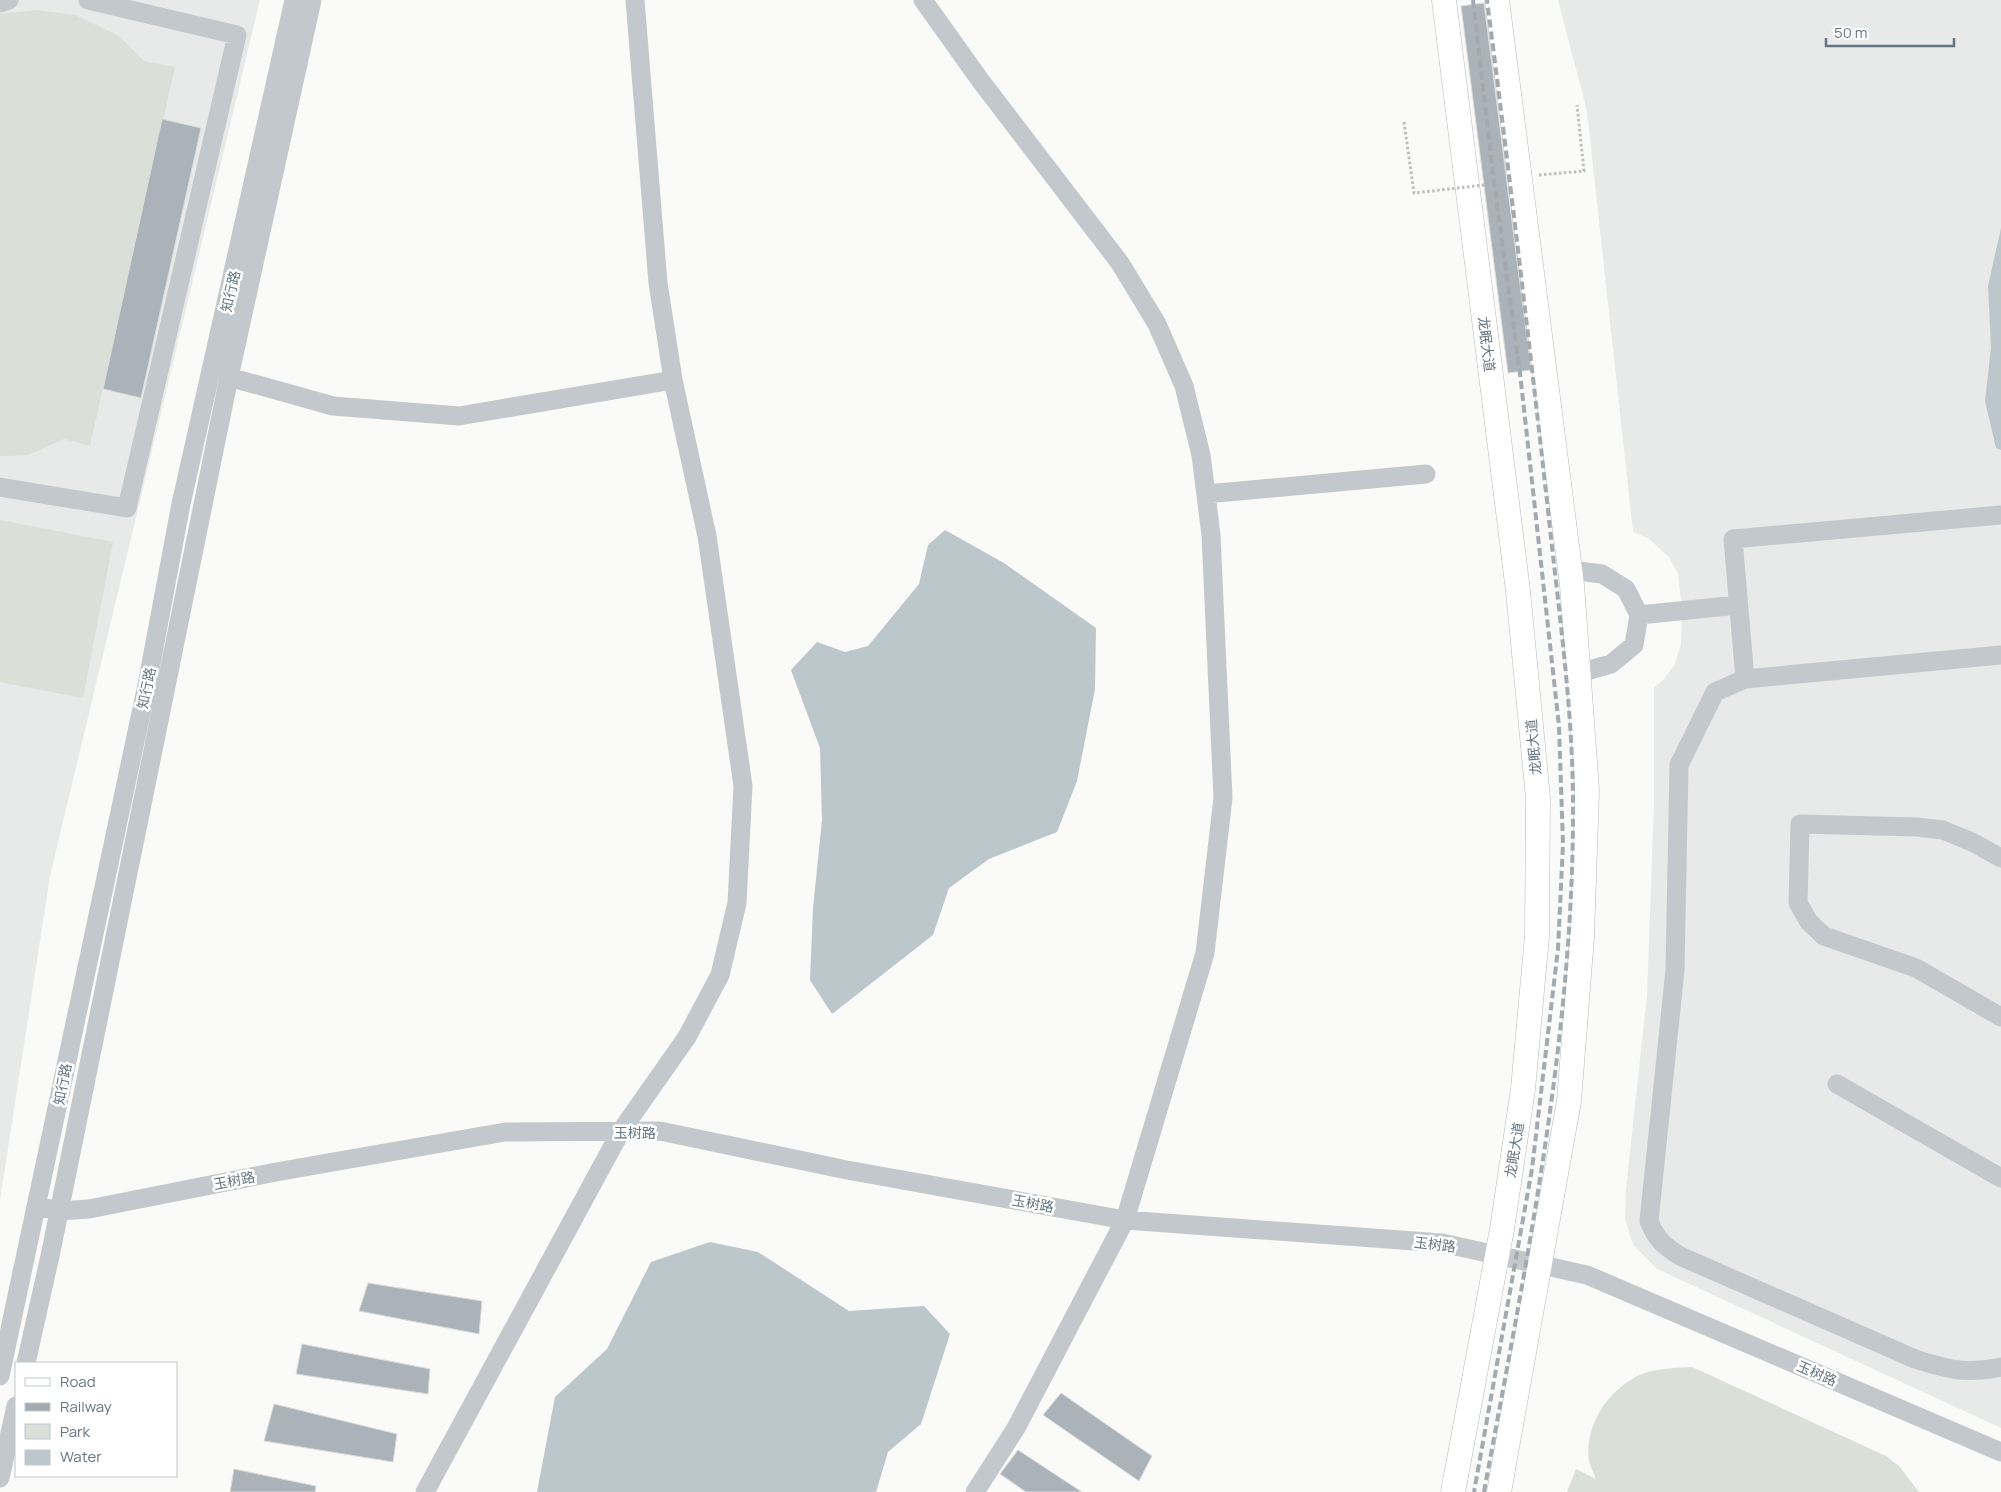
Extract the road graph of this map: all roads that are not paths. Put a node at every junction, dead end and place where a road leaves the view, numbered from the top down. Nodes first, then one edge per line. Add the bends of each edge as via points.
1 (9, 0) edge
2 (88, 0) edge
3 (294, 0) edge
4 (312, 0) edge
5 (634, 0) edge
6 (923, 0) edge
7 (1444, 0) edge
8 (1497, 0) edge
9 (0, 3) edge
10 (229, 377) junction
11 (673, 380) junction
12 (1426, 474) dead end
13 (0, 487) edge
14 (1206, 494) junction
15 (2001, 515) edge
16 (1570, 570) junction
17 (1738, 605) junction
18 (1638, 615) junction
19 (2001, 655) edge
20 (1579, 673) junction
21 (1745, 679) junction
22 (2001, 858) edge
23 (2001, 1017) edge
24 (1838, 1084) dead end
25 (621, 1131) junction
26 (2001, 1178) edge
27 (37, 1206) junction
28 (59, 1211) junction
29 (1125, 1220) junction
30 (1497, 1255) junction
31 (1541, 1265) junction
32 (26, 1362) edge
33 (2001, 1367) edge
34 (0, 1376) edge
35 (15, 1410) edge
36 (2001, 1452) edge
37 (0, 1478) edge
38 (424, 1492) edge
39 (975, 1492) edge
40 (1453, 1492) edge
41 (1499, 1492) edge

1 - 9 street
2 - 13 street via 237,35 127,508
3 - 27 street, 知行路 via 181,504 147,686
4 - 10 street, 知行路
5 - 11 street via 658,282
6 - 14 street via 1120,263 1157,324 1184,386 1201,455
7 - 30 main road, 龙眠大道 via 1518,591 1538,798 1537,936 1523,1089
8 - 16 main road
10 - 11 street via 333,406 459,416
10 - 28 street, 知行路
11 - 25 street via 707,536 743,786 737,903 720,975 687,1037
12 - 14 street
14 - 29 street via 1211,535 1223,798 1205,953
15 - 17 street via 1733,539
16 - 18 street via 1602,574 1626,589
16 - 20 main road
17 - 18 street
17 - 21 street
18 - 20 street via 1634,645 1611,664
19 - 21 street
20 - 31 main road via 1586,790 1582,937 1569,1101
21 - 33 street via 1715,692 1679,765 1675,978 1649,1221 1655,1237 1680,1256 1915,1359 1947,1370 1971,1372
22 - 23 street via 1943,830 1800,824 1798,903 1809,922 1824,936 1916,968
24 - 26 street
25 - 28 street, 玉树路 via 505,1132 89,1209
25 - 29 street, 玉树路 via 660,1131 847,1170
25 - 38 street
27 - 28 street, 玉树路
27 - 34 street, 知行路
28 - 32 street, 知行路
29 - 30 street, 玉树路 via 1442,1243
29 - 39 street via 1016,1428
30 - 31 street, 玉树路
30 - 40 main road, 龙眠大道
31 - 36 street, 玉树路 via 1587,1276
31 - 41 main road
35 - 37 street

